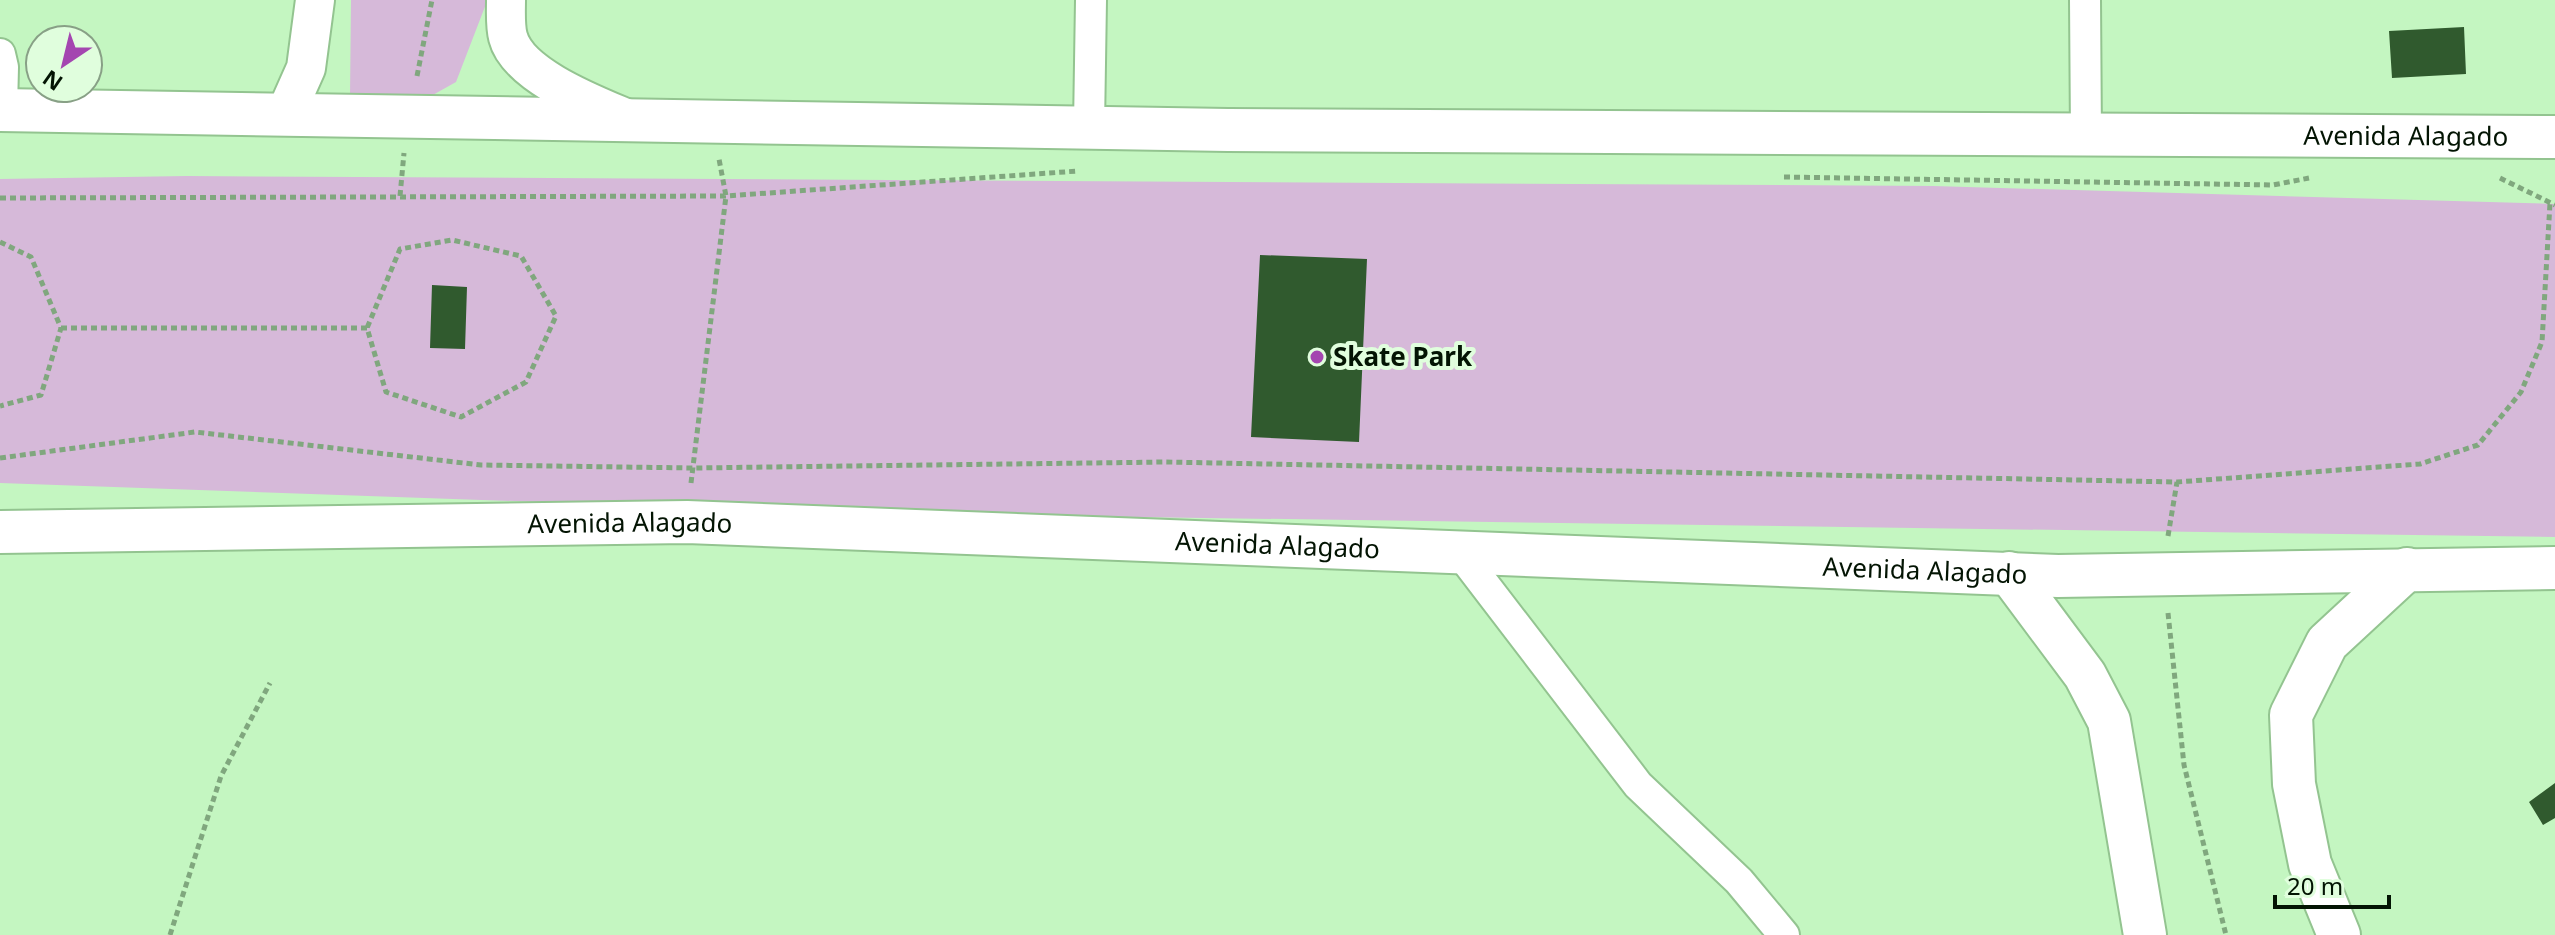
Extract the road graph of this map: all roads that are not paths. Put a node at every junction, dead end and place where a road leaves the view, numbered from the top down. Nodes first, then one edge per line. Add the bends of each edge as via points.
1 (315, 0) edge
2 (506, 0) edge
3 (1091, 0) edge
4 (2085, 0) edge
5 (0, 54) edge
6 (1, 110) edge
7 (286, 113) junction
8 (628, 119) junction
9 (1089, 126) junction
10 (2086, 137) junction
11 (2555, 137) edge
12 (0, 532) edge
13 (1461, 554) junction
14 (2555, 568) edge
15 (2407, 569) junction
16 (2009, 573) junction
17 (1784, 935) edge
18 (2145, 935) edge
19 (2339, 935) edge

1 - 7 street via 306,68
2 - 8 street via 508,39 530,67 563,91
3 - 9 street
4 - 10 street
5 - 6 street
6 - 7 main road, Avenida Alagado
7 - 8 main road, Avenida Alagado
8 - 9 main road, Avenida Alagado
9 - 10 main road, Avenida Alagado
10 - 11 main road, Avenida Alagado
12 - 13 main road, Avenida Alagado via 687,522
13 - 16 main road, Avenida Alagado
13 - 17 street via 1638,785 1739,881
14 - 15 main road, Avenida Alagado
15 - 16 main road, Avenida Alagado
15 - 19 main road via 2327,643 2291,715 2294,784 2310,864
16 - 18 main road via 2085,675 2109,721

